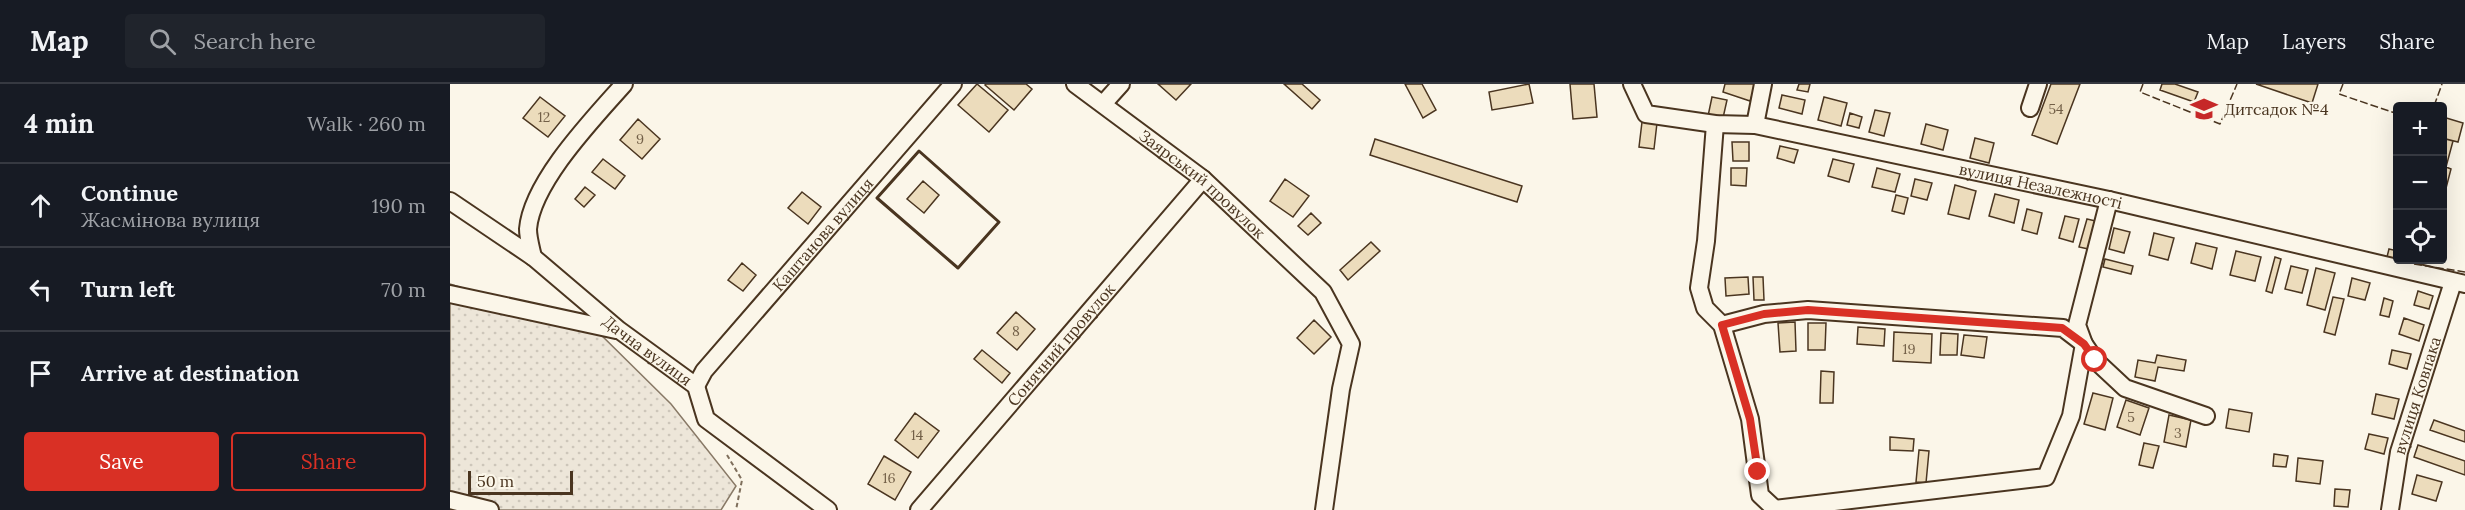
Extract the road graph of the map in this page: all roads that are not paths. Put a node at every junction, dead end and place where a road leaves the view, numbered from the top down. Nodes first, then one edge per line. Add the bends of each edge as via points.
1 (624, 84) edge
2 (953, 84) edge
3 (1075, 84) edge
4 (1121, 84) edge
5 (1632, 84) edge
6 (1763, 84) edge
7 (2038, 84) edge
8 (1103, 104) junction
9 (2030, 108) dead end
10 (1715, 124) junction
11 (1755, 125) junction
12 (1203, 178) junction
13 (2109, 200) junction
14 (450, 201) edge
15 (533, 257) junction
16 (2459, 283) edge
17 (450, 294) edge
18 (1722, 325) junction
19 (619, 330) junction
20 (2084, 344) junction
21 (696, 386) junction
22 (2206, 416) dead end
23 (450, 500) edge
24 (1775, 509) edge
25 (490, 510) edge
26 (828, 510) edge
27 (919, 510) edge
28 (1324, 510) edge
29 (2390, 510) edge

1 - 15 street via 569,146 540,194 528,232
2 - 21 street, Каштанова вулиця via 704,371
3 - 8 street, Заярський провулок
4 - 8 street
5 - 10 street, вулиця Незалежності via 1646,114
6 - 11 street
7 - 9 street
8 - 12 street, Заярський провулок
10 - 11 street, вулиця Незалежності
10 - 18 street via 1699,288 1705,308
11 - 13 street, вулиця Незалежності
12 - 27 street, Сонячний провулок
12 - 28 street, Заярський провулок via 1323,292 1351,344
13 - 16 street, вулиця Незалежності
13 - 20 street via 2077,325
14 - 15 street, Дачна вулиця
15 - 19 street, Дачна вулиця
16 - 29 street, вулиця Ковпака via 2398,452
17 - 19 street
18 - 20 street via 1775,313 1851,312 2062,328
18 - 24 street via 1750,419 1760,495
19 - 21 street, Дачна вулиця
20 - 22 street via 2125,388
20 - 24 street via 2071,416 2046,477
21 - 26 street, Дачна вулиця via 706,419
23 - 25 street

